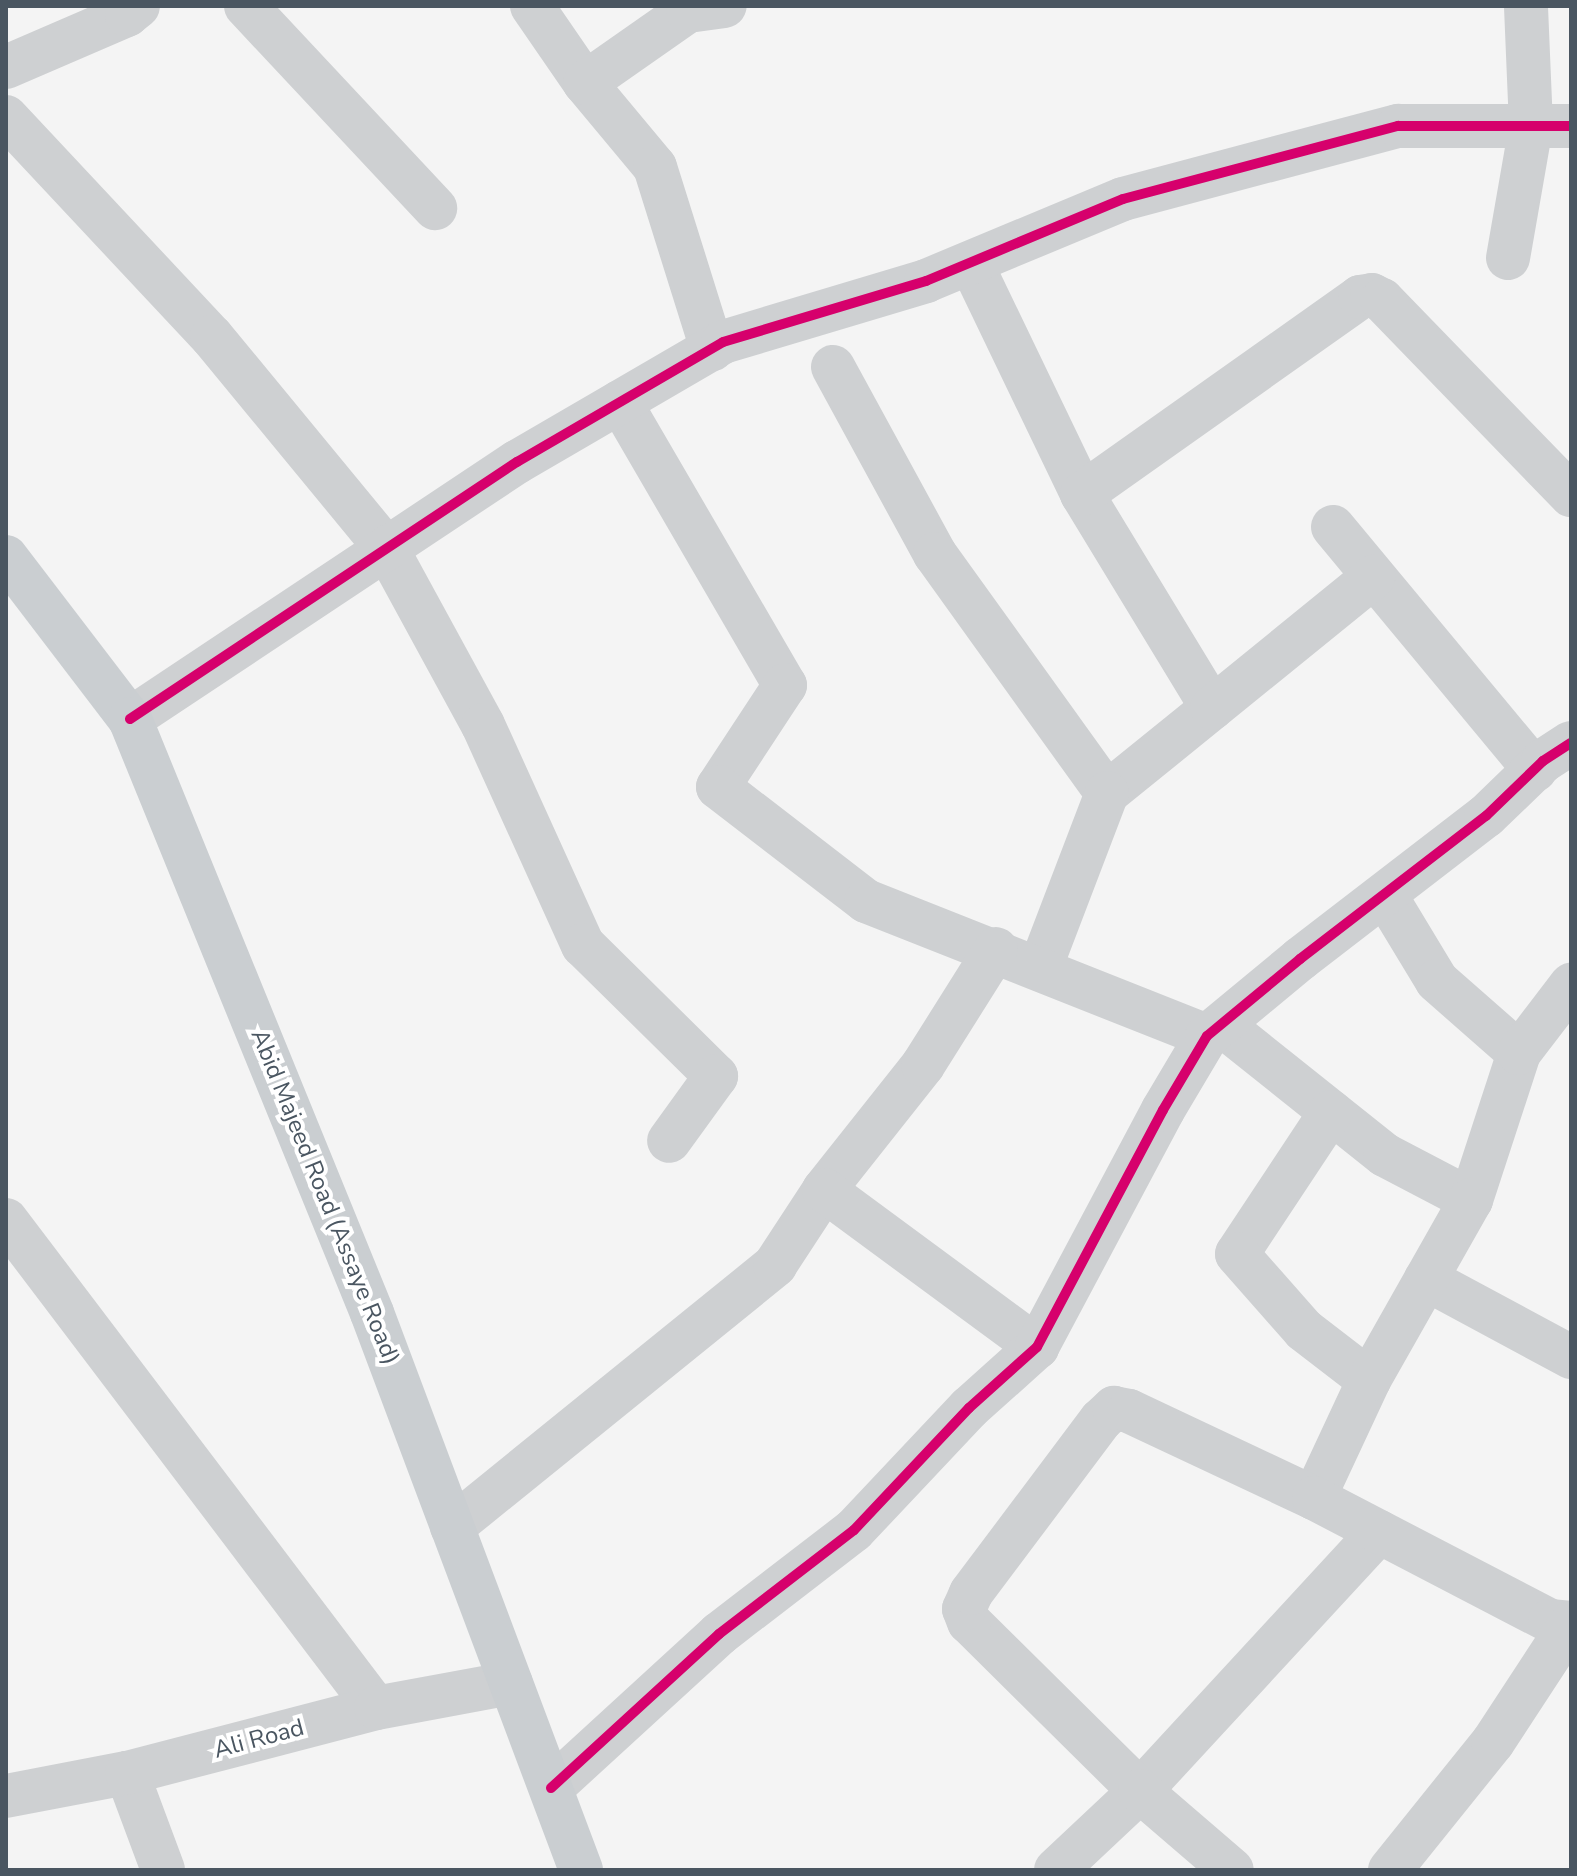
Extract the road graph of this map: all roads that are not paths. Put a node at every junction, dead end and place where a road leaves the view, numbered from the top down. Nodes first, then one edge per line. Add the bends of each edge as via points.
1 (138, 6) edge
2 (246, 6) edge
3 (532, 6) edge
4 (725, 6) edge
5 (1526, 6) edge
6 (6, 67) edge
7 (585, 83) junction
8 (6, 117) edge
9 (1551, 126) edge
10 (435, 208) dead end
11 (1508, 258) dead end
12 (971, 263) junction
13 (712, 349) junction
14 (833, 367) dead end
15 (620, 402) junction
16 (1082, 494) junction
17 (1571, 495) edge
18 (1333, 527) dead end
19 (387, 549) junction
20 (6, 557) edge
21 (1373, 577) junction
22 (1212, 708) junction
23 (130, 719) junction
24 (1571, 743) edge
25 (1535, 770) junction
26 (1107, 793) junction
27 (1385, 895) junction
28 (996, 949) junction
29 (1040, 968) junction
30 (1571, 985) edge
31 (1214, 1030) junction
32 (1519, 1053) junction
33 (1331, 1112) junction
34 (669, 1141) dead end
35 (824, 1190) junction
36 (1471, 1200) junction
37 (6, 1220) edge
38 (1426, 1279) junction
39 (1037, 1347) junction
40 (1571, 1357) edge
41 (1369, 1380) junction
42 (1314, 1498) junction
43 (452, 1527) junction
44 (1379, 1532) junction
45 (1566, 1614) edge
46 (511, 1683) junction
47 (376, 1708) junction
48 (127, 1773) junction
49 (551, 1788) junction
50 (1140, 1791) junction
51 (6, 1796) edge
52 (163, 1870) edge
53 (581, 1870) edge
54 (1056, 1870) edge
55 (1232, 1870) edge
56 (1390, 1870) edge

1 - 6 street
2 - 10 street
3 - 7 street
4 - 7 street via 688,11
5 - 9 street
7 - 13 street via 655,167
8 - 19 street via 212,337
9 - 11 street
9 - 12 street via 1398,126 1123,199
12 - 13 street
12 - 16 street
13 - 15 street
14 - 26 street via 935,554
15 - 19 street via 517,462
15 - 28 street via 785,685 718,787 866,901
16 - 17 street via 1360,297 1372,295
16 - 22 street
18 - 21 street
19 - 23 street
19 - 34 street via 483,725 583,945 716,1076
20 - 23 main road, Abid Majeed Road (Assaye Road)
21 - 22 street
21 - 25 street
22 - 26 street
23 - 43 main road, Abid Majeed Road (Assaye Road) via 270,1057
24 - 25 street
25 - 27 street
26 - 29 street
27 - 31 street
27 - 32 street via 1437,981
28 - 29 street
28 - 35 street via 923,1065
29 - 31 street
30 - 32 street
31 - 33 street
31 - 39 street via 1163,1110
32 - 36 street
33 - 36 street via 1385,1155
33 - 41 street via 1237,1254 1304,1330
35 - 39 street
35 - 43 street via 775,1265
36 - 38 street
37 - 47 street
38 - 40 street
38 - 41 street
39 - 49 street via 969,1408 854,1530 719,1634
41 - 42 street
42 - 44 street
42 - 50 street via 1114,1408 971,1593 964,1609 969,1622
43 - 46 main road, Abid Majeed Road (Assaye Road)
44 - 45 street
44 - 50 street
45 - 56 street via 1493,1742
46 - 47 street, Ali Road
46 - 49 main road, Abid Majeed Road (Assaye Road)
47 - 48 street, Ali Road
48 - 51 street, Ali Road
48 - 52 street
49 - 53 main road, Abid Majeed Road (Assaye Road)
50 - 54 street
50 - 55 street

